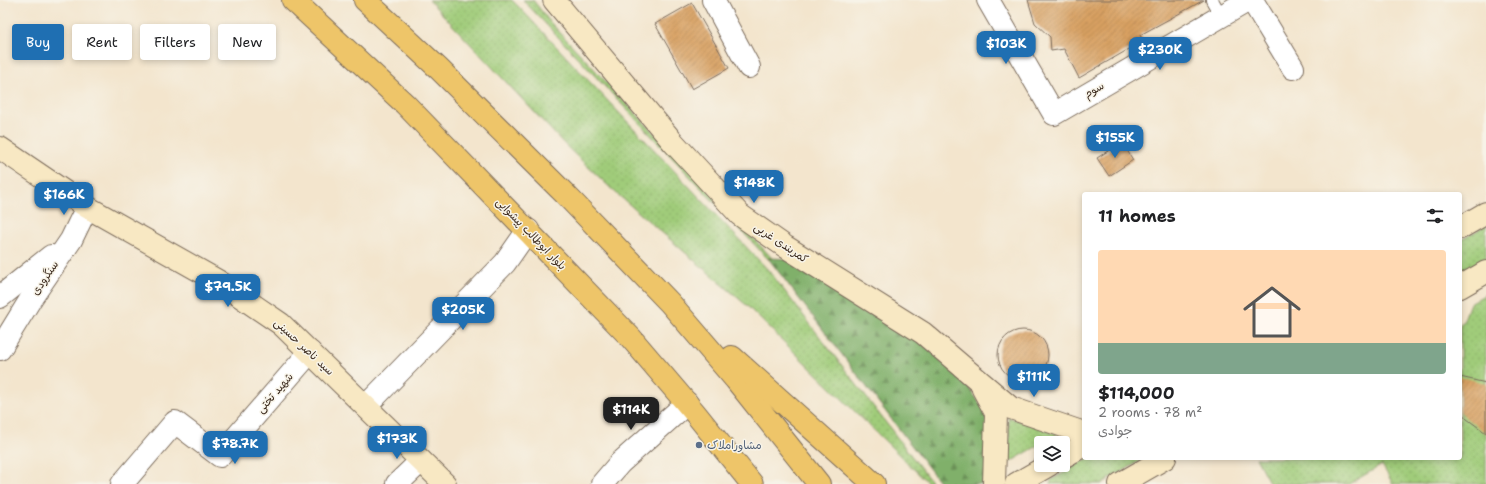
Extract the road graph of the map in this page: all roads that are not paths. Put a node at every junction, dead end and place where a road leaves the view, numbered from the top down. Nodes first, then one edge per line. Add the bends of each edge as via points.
1 (293, 0) edge
2 (365, 0) edge
3 (554, 0) edge
4 (713, 0) edge
5 (988, 0) edge
6 (1249, 0) edge
7 (1252, 0) edge
8 (1216, 8) edge
9 (750, 67) dead end
10 (1293, 68) dead end
11 (0, 148) edge
12 (87, 206) junction
13 (1486, 213) edge
14 (1462, 227) edge
15 (528, 230) junction
16 (71, 240) junction
17 (1486, 272) edge
18 (1462, 286) edge
19 (661, 294) junction
20 (0, 298) edge
21 (0, 349) edge
22 (310, 352) junction
23 (976, 378) junction
24 (687, 403) junction
25 (366, 406) junction
26 (1082, 432) edge
27 (1082, 446) edge
28 (1070, 453) edge
29 (1162, 460) edge
30 (421, 461) junction
31 (1037, 472) edge
32 (1138, 478) edge
33 (122, 484) edge
34 (397, 484) edge
35 (445, 484) edge
36 (602, 484) edge
37 (752, 484) edge
38 (819, 484) edge
39 (874, 484) edge
40 (994, 484) edge
41 (1016, 484) edge
42 (1120, 484) edge

1 - 15 highway, بلوار ابوطالب پیشوایی via 405,104
2 - 19 highway via 565,194
3 - 23 street, کمربندی غربی via 673,142 740,214 786,247 923,333
4 - 9 street
5 - 8 street, سوم via 1054,114
6 - 8 street, سوم
7 - 10 street
11 - 12 street, سید ناصر حسینی
12 - 16 street, سنگرودی
12 - 22 street, سید ناصر حسینی via 218,281 281,324
13 - 14 street
15 - 24 highway, بلوار ابوطالب پیشوایی via 631,338
15 - 25 street via 506,263
16 - 20 street
16 - 21 street, سنگرودی via 32,296
17 - 18 street
19 - 38 highway via 736,380
19 - 39 highway
22 - 25 street, سید ناصر حسینی
22 - 33 street, شهید تختی via 220,456 175,422
23 - 26 street, کمربندی غربی via 1011,408
23 - 40 street via 996,413
24 - 36 street via 620,463
24 - 37 highway, بلوار ابوطالب پیشوایی
25 - 30 street, سید ناصر حسینی
27 - 28 street
29 - 32 street
30 - 34 street
30 - 35 street, سید ناصر حسینی
31 - 41 street
32 - 42 street

